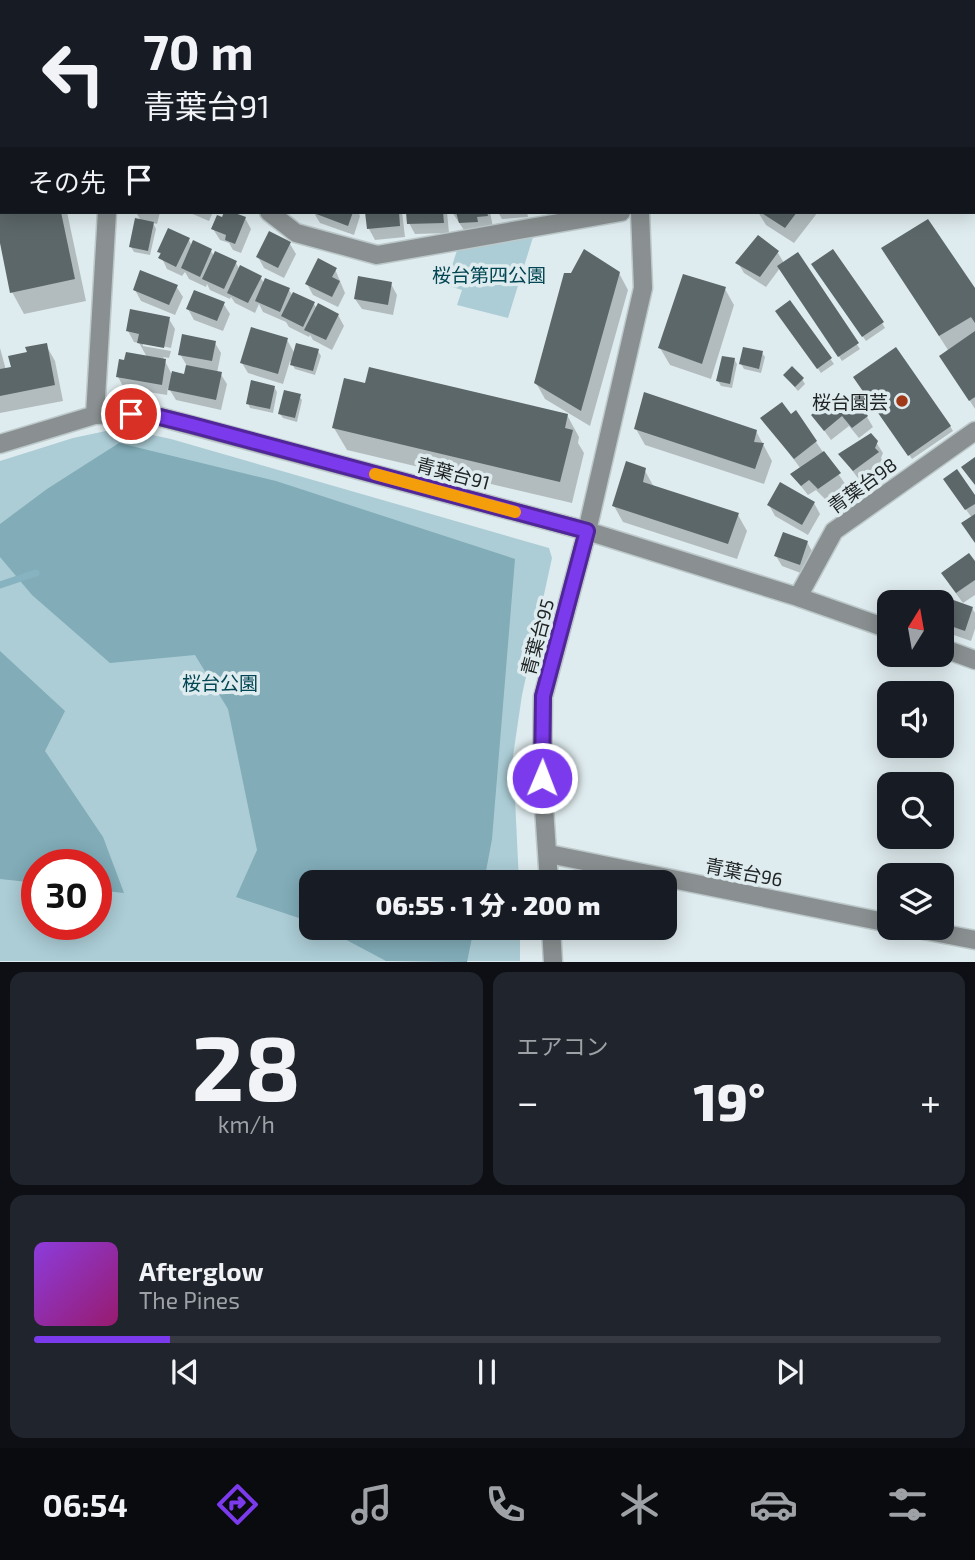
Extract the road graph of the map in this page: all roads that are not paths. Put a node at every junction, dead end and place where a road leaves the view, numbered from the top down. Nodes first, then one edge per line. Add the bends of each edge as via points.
1 (107, 214) edge
2 (272, 214) edge
3 (610, 214) edge
4 (640, 214) edge
5 (95, 415) junction
6 (975, 430) edge
7 (0, 444) edge
8 (587, 531) junction
9 (798, 597) junction
10 (877, 625) edge
11 (954, 652) edge
12 (975, 660) edge
13 (549, 853) junction
14 (549, 870) edge
15 (877, 921) edge
16 (954, 936) edge
17 (552, 940) edge
18 (975, 940) edge
19 (553, 961) edge

1 - 5 street
2 - 3 street via 296,233 376,255
4 - 8 street, 青葉台95 via 643,288
5 - 7 street, 青葉台91
5 - 8 street, 青葉台91 via 160,417
6 - 9 street, 青葉台98 via 834,531
8 - 9 street, 青葉台91
8 - 13 street, 青葉台95 via 543,696 542,778
9 - 10 street, 青葉台91
11 - 12 street
13 - 14 street, 青葉台95
13 - 15 street, 青葉台96
16 - 18 street
17 - 19 street

